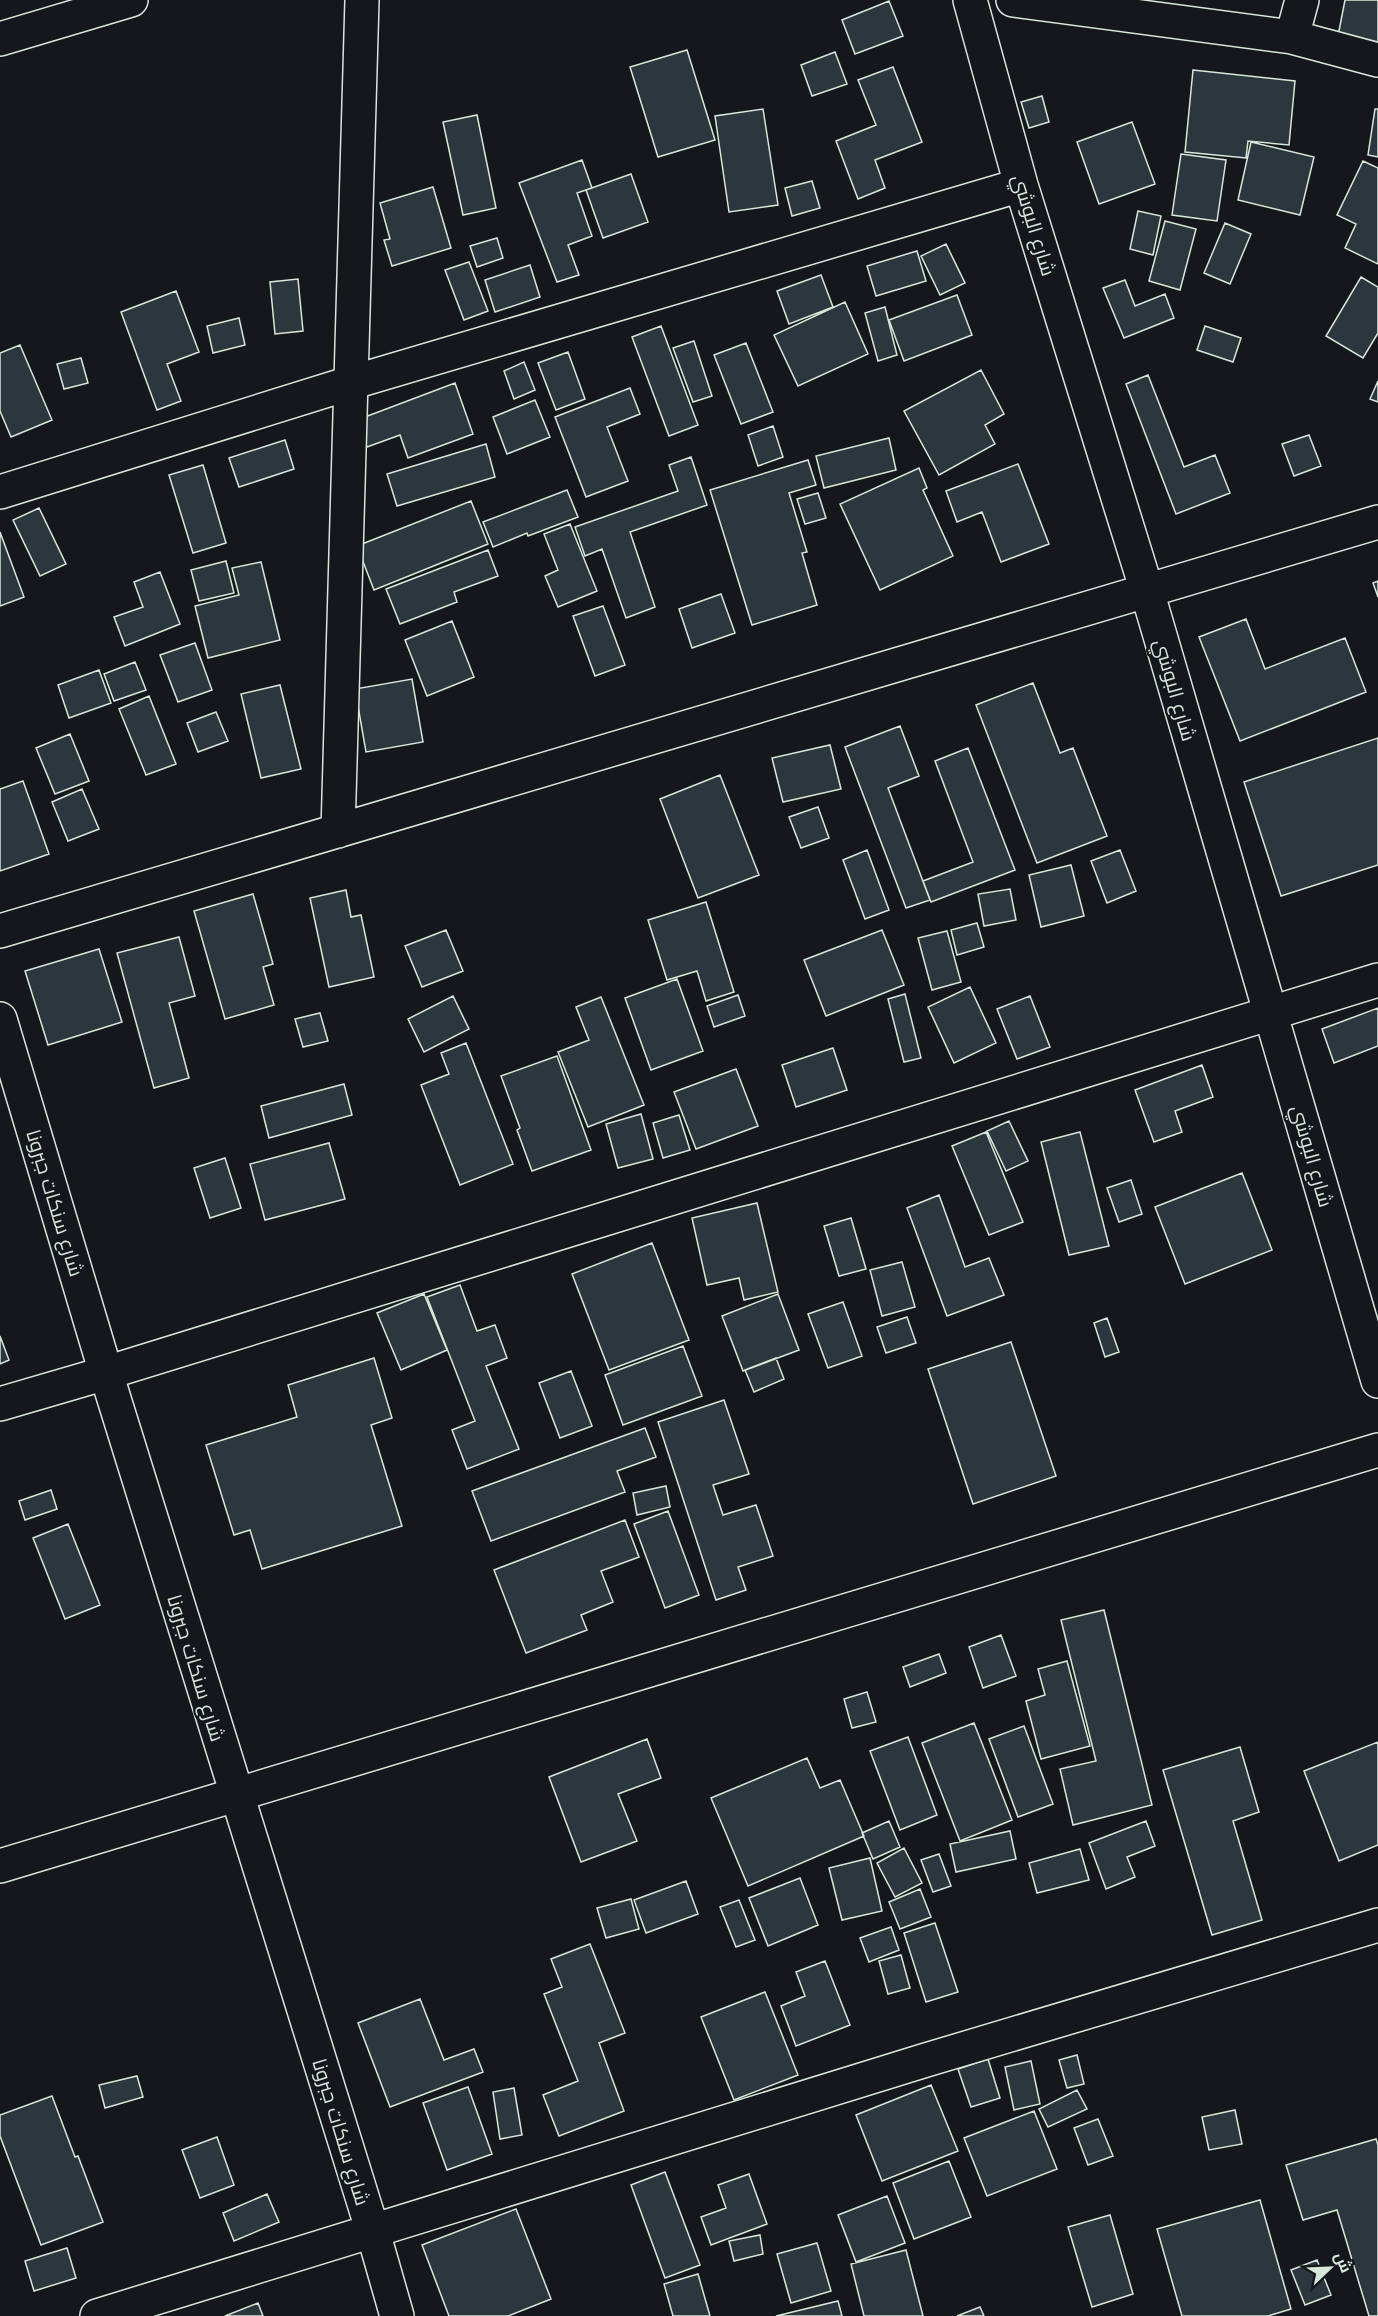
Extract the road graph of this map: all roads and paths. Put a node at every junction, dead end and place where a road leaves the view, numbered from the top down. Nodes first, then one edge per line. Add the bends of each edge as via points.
1 (131, 0) edge
2 (362, 0) edge
3 (970, 0) edge
4 (1012, 0) edge
5 (1302, 0) edge
6 (1292, 37) junction
7 (0, 39) edge
8 (1378, 60) edge
9 (1022, 185) junction
10 (350, 383) junction
11 (0, 492) edge
12 (1378, 522) edge
13 (1147, 591) junction
14 (339, 831) junction
15 (0, 932) edge
16 (1378, 980) edge
17 (1269, 1011) junction
18 (0, 1019) edge
19 (106, 1373) junction
20 (1378, 1381) edge
21 (0, 1404) edge
22 (1378, 1450) edge
23 (236, 1795) junction
24 (0, 1866) edge
25 (1378, 1925) edge
26 (373, 2232) junction
27 (97, 2316) edge
28 (397, 2316) edge

1 - 7 street
2 - 10 street
3 - 9 street, شارع البوشي
4 - 6 street
5 - 6 street
6 - 8 street
9 - 10 street
9 - 13 street, شارع البوشي
10 - 11 street
10 - 14 street
12 - 13 street
13 - 14 street
13 - 17 street, شارع البوشي
14 - 15 street
16 - 17 street
17 - 19 street
17 - 20 street, شارع البوشي
18 - 19 street, شارع سنكات جبرونا
19 - 21 street
19 - 23 street, شارع سنكات جبرونا
22 - 23 street
23 - 24 street
23 - 26 street, شارع سنكات جبرونا
25 - 26 street
26 - 27 street
26 - 28 street, شارع سنكات جبرونا

